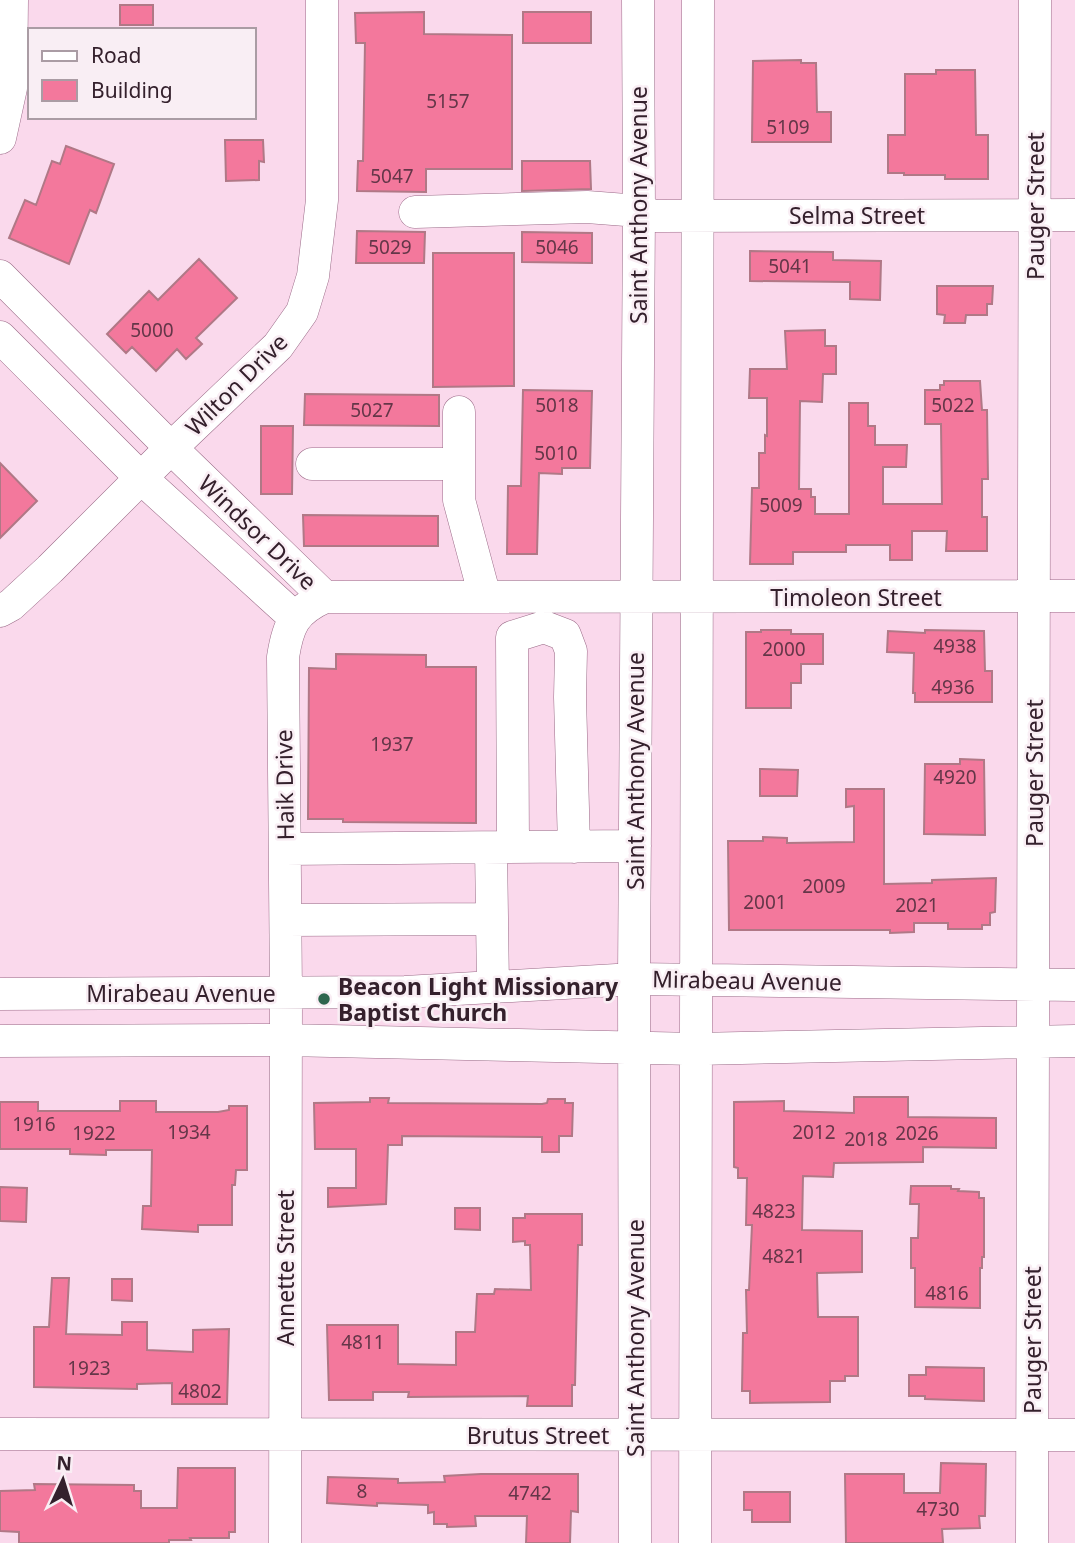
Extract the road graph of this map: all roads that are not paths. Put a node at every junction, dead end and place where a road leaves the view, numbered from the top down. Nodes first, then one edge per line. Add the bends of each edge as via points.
1 (12, 0) edge
2 (322, 0) edge
3 (638, 0) edge
4 (698, 0) edge
5 (1036, 1) edge
6 (0, 138) edge
7 (639, 211) junction
8 (415, 212) dead end
9 (1035, 214) junction
10 (698, 215) junction
11 (1075, 215) edge
12 (0, 276) edge
13 (0, 337) edge
14 (459, 412) dead end
15 (171, 448) junction
16 (312, 464) dead end
17 (458, 464) junction
18 (141, 478) junction
19 (1035, 596) junction
20 (1075, 596) edge
21 (326, 597) junction
22 (485, 597) junction
23 (636, 598) junction
24 (697, 598) junction
25 (0, 611) edge
26 (294, 617) junction
27 (635, 846) junction
28 (574, 847) junction
29 (502, 848) junction
30 (285, 849) junction
31 (286, 919) junction
32 (492, 919) junction
33 (634, 979) junction
34 (695, 979) junction
35 (1033, 985) junction
36 (1075, 985) edge
37 (493, 987) junction
38 (286, 993) junction
39 (0, 994) edge
40 (286, 1040) junction
41 (0, 1041) edge
42 (1032, 1041) junction
43 (1075, 1041) edge
44 (635, 1048) junction
45 (696, 1049) junction
46 (0, 1434) edge
47 (285, 1434) junction
48 (635, 1435) junction
49 (695, 1435) junction
50 (1032, 1435) junction
51 (1075, 1435) edge
52 (285, 1543) edge
53 (635, 1543) edge
54 (695, 1543) edge
55 (1032, 1543) edge

1 - 6 street via 11,89
2 - 15 street, Wilton Drive via 322,200 313,276 302,312 278,346
3 - 7 street, Saint Anthony Avenue
4 - 10 street
5 - 9 street, Pauger Street
7 - 8 street, Selma Street
7 - 10 street, Selma Street via 655,216
7 - 23 street, Saint Anthony Avenue
9 - 10 street, Selma Street
9 - 11 street, Selma Street
9 - 19 street, Pauger Street
10 - 24 street
12 - 15 street, Windsor Drive
13 - 18 street, Windsor Drive
14 - 17 street
15 - 18 street, Wilton Drive
15 - 21 street, Windsor Drive
16 - 17 street
17 - 22 street via 459,500
18 - 25 street, Wilton Drive via 50,569
18 - 26 street, Windsor Drive
19 - 20 street, Timoleon Street
19 - 24 street, Timoleon Street
19 - 35 street, Pauger Street
21 - 22 street, Windsor Drive
21 - 26 street
22 - 23 street, Windsor Drive
23 - 24 street, Timoleon Street
23 - 27 street, Saint Anthony Avenue
24 - 34 street
26 - 30 street, Haik Drive via 283,657
27 - 28 street
27 - 33 street, Saint Anthony Avenue
28 - 29 street
28 - 29 street via 571,651 565,635 544,627 512,637
29 - 30 street
29 - 32 street
30 - 31 street, Haik Drive
31 - 32 street
31 - 38 street, Haik Drive
32 - 37 street
33 - 34 street, Mirabeau Avenue
33 - 37 street, Mirabeau Avenue
33 - 44 street, Saint Anthony Avenue
34 - 35 street, Mirabeau Avenue
34 - 45 street
35 - 36 street, Mirabeau Avenue
35 - 42 street, Pauger Street
37 - 38 street, Mirabeau Avenue
38 - 39 street, Mirabeau Avenue
38 - 40 street, Annette Street
40 - 41 street, Mirabeau Avenue
40 - 44 street, Mirabeau Avenue
40 - 47 street, Annette Street
42 - 43 street, Mirabeau Avenue
42 - 45 street, Mirabeau Avenue
42 - 50 street, Pauger Street
44 - 45 street, Mirabeau Avenue
44 - 48 street, Saint Anthony Avenue
45 - 49 street
46 - 47 street, Brutus Street
47 - 48 street, Brutus Street
47 - 52 street, Annette Street
48 - 49 street, Brutus Street
48 - 53 street, Saint Anthony Avenue
49 - 50 street, Brutus Street
49 - 54 street
50 - 51 street, Brutus Street
50 - 55 street, Pauger Street

